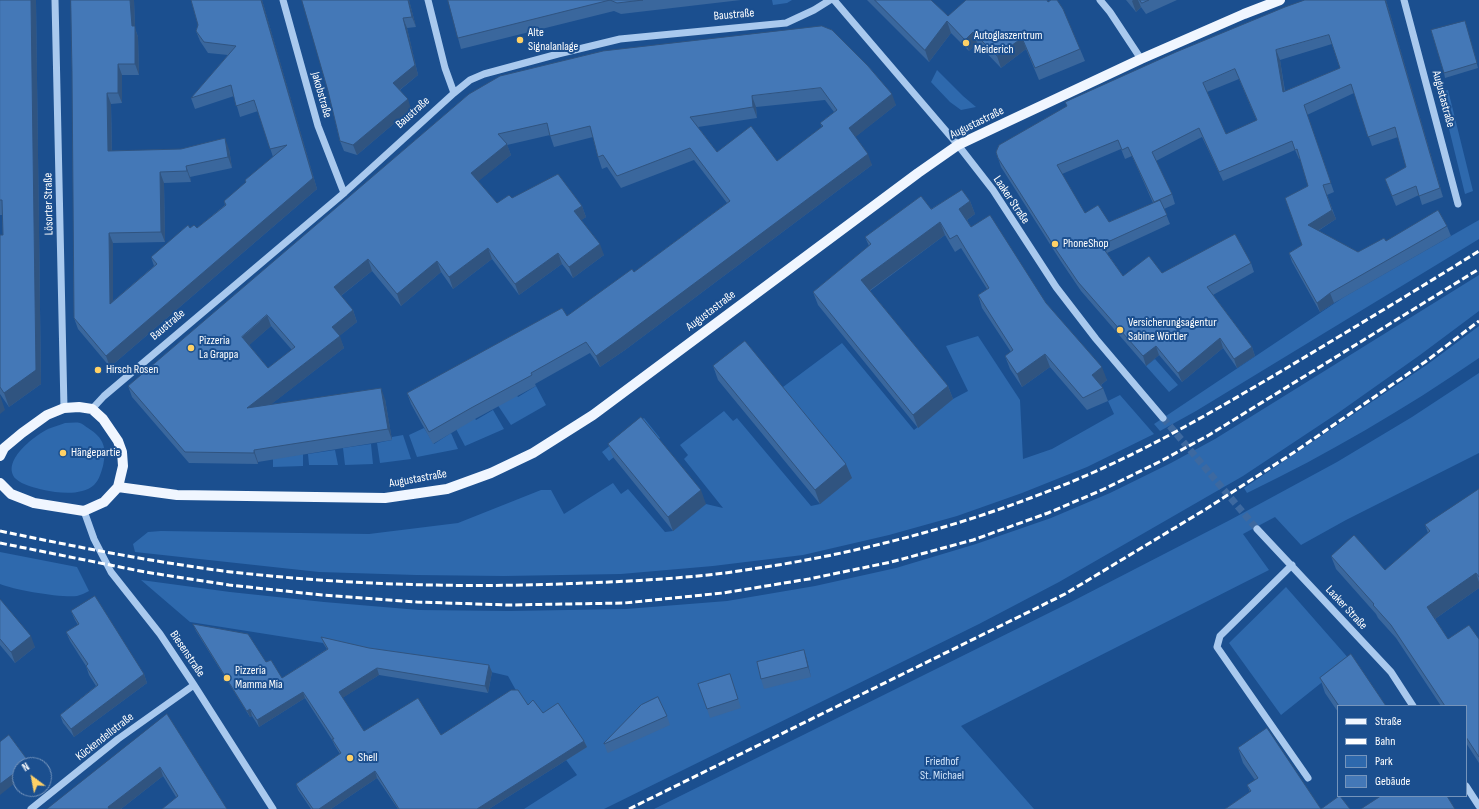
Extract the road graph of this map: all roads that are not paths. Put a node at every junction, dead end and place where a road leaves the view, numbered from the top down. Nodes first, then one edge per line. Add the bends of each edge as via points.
1 (55, 0) edge
2 (283, 0) edge
3 (428, 0) edge
4 (830, 0) edge
5 (834, 0) edge
6 (1100, 0) edge
7 (1280, 0) edge
8 (1404, 0) edge
9 (1141, 59) junction
10 (454, 93) junction
11 (958, 145) junction
12 (344, 193) junction
13 (1458, 204) dead end
14 (64, 408) junction
15 (92, 409) junction
16 (1163, 418) tunnel mouth
17 (0, 456) edge
18 (0, 483) edge
19 (118, 487) junction
20 (84, 511) junction
21 (1257, 529) tunnel mouth
22 (1292, 565) junction
23 (194, 685) junction
24 (1412, 705) edge
25 (1308, 778) dead end
26 (1467, 788) edge
27 (1479, 806) edge
28 (31, 809) edge
29 (273, 809) edge

1 - 14 street, Lösorter Straße
2 - 12 street, Jakobstraße via 318,126
3 - 10 street
4 - 10 street, Baustraße via 786,23 620,39 558,54 484,74 470,80
5 - 11 street, Laaker Straße
6 - 9 street
7 - 9 main road, Augustastraße
8 - 13 street, Augustastraße
9 - 11 main road, Augustastraße
10 - 12 street, Baustraße
11 - 16 street, Laaker Straße via 992,190 1056,287
11 - 19 main road, Augustastraße via 593,415 533,453 492,473 447,489 385,498 177,495
12 - 15 street, Baustraße via 104,396
14 - 15 main road
14 - 17 main road via 47,415 22,433 4,448
15 - 19 main road via 103,419 118,441 122,452 123,466
18 - 20 main road via 11,494 34,503
19 - 20 main road via 104,502
20 - 23 street, Biesenstraße via 94,539 111,572 160,634
21 - 22 street, Laaker Straße
22 - 24 street, Laaker Straße via 1391,672
22 - 25 street via 1220,636 1217,647
23 - 28 street, Kückendellstraße via 118,739
23 - 29 street, Biesenstraße
26 - 27 street

